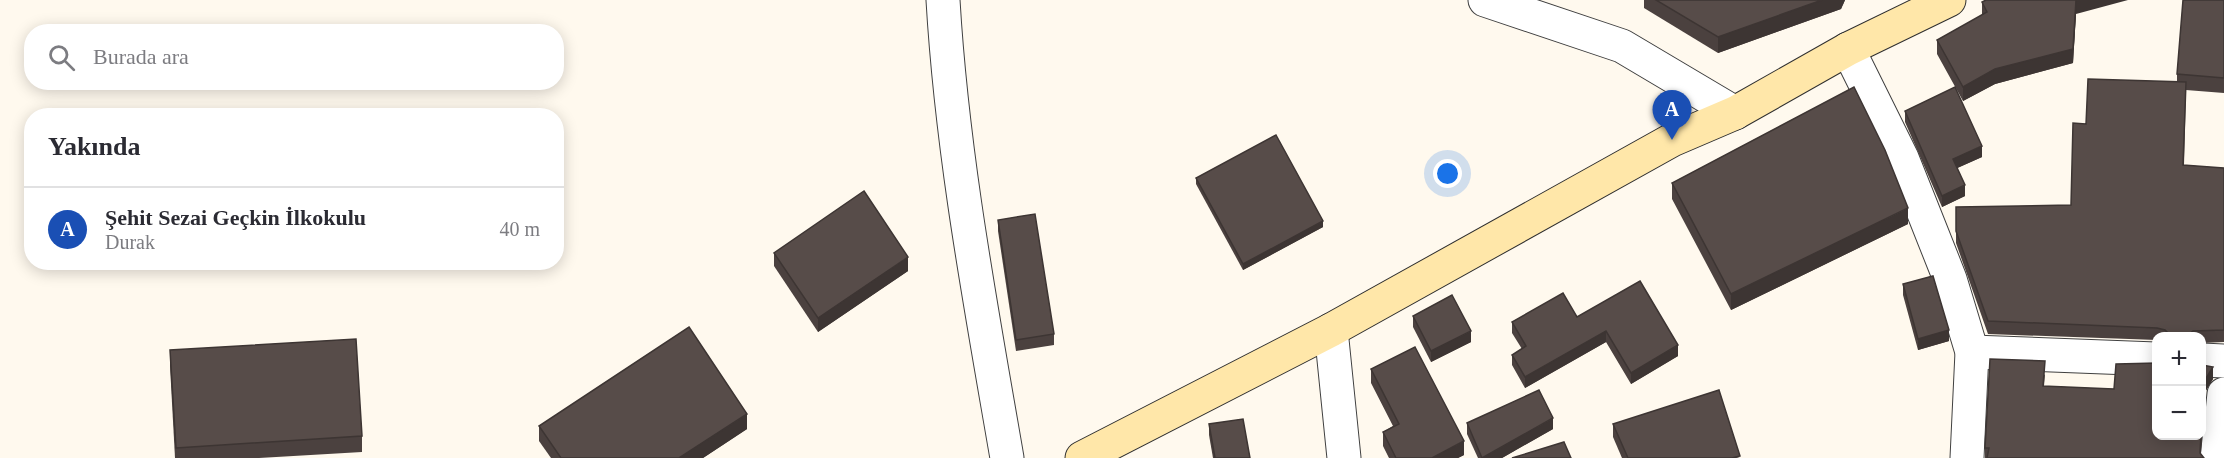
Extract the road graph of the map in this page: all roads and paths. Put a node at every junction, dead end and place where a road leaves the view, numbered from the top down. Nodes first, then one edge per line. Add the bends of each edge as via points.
1 (943, 0) edge
2 (1485, 0) edge
3 (1949, 0) edge
4 (1848, 49) junction
5 (1735, 113) junction
6 (1331, 330) junction
7 (1972, 352) junction
8 (2152, 358) edge
9 (2206, 360) edge
10 (2224, 361) edge
11 (2224, 394) edge
12 (1007, 458) edge
13 (1082, 458) edge
14 (1344, 458) edge
15 (1967, 458) edge
16 (2217, 458) edge

1 - 12 street via 946,54 976,277
2 - 5 street via 1622,46
3 - 4 main road
4 - 5 main road
4 - 7 street via 1902,158 1950,279
5 - 6 main road via 1672,140
6 - 13 main road
6 - 14 street
7 - 8 street
7 - 15 street
9 - 10 street
11 - 16 street

